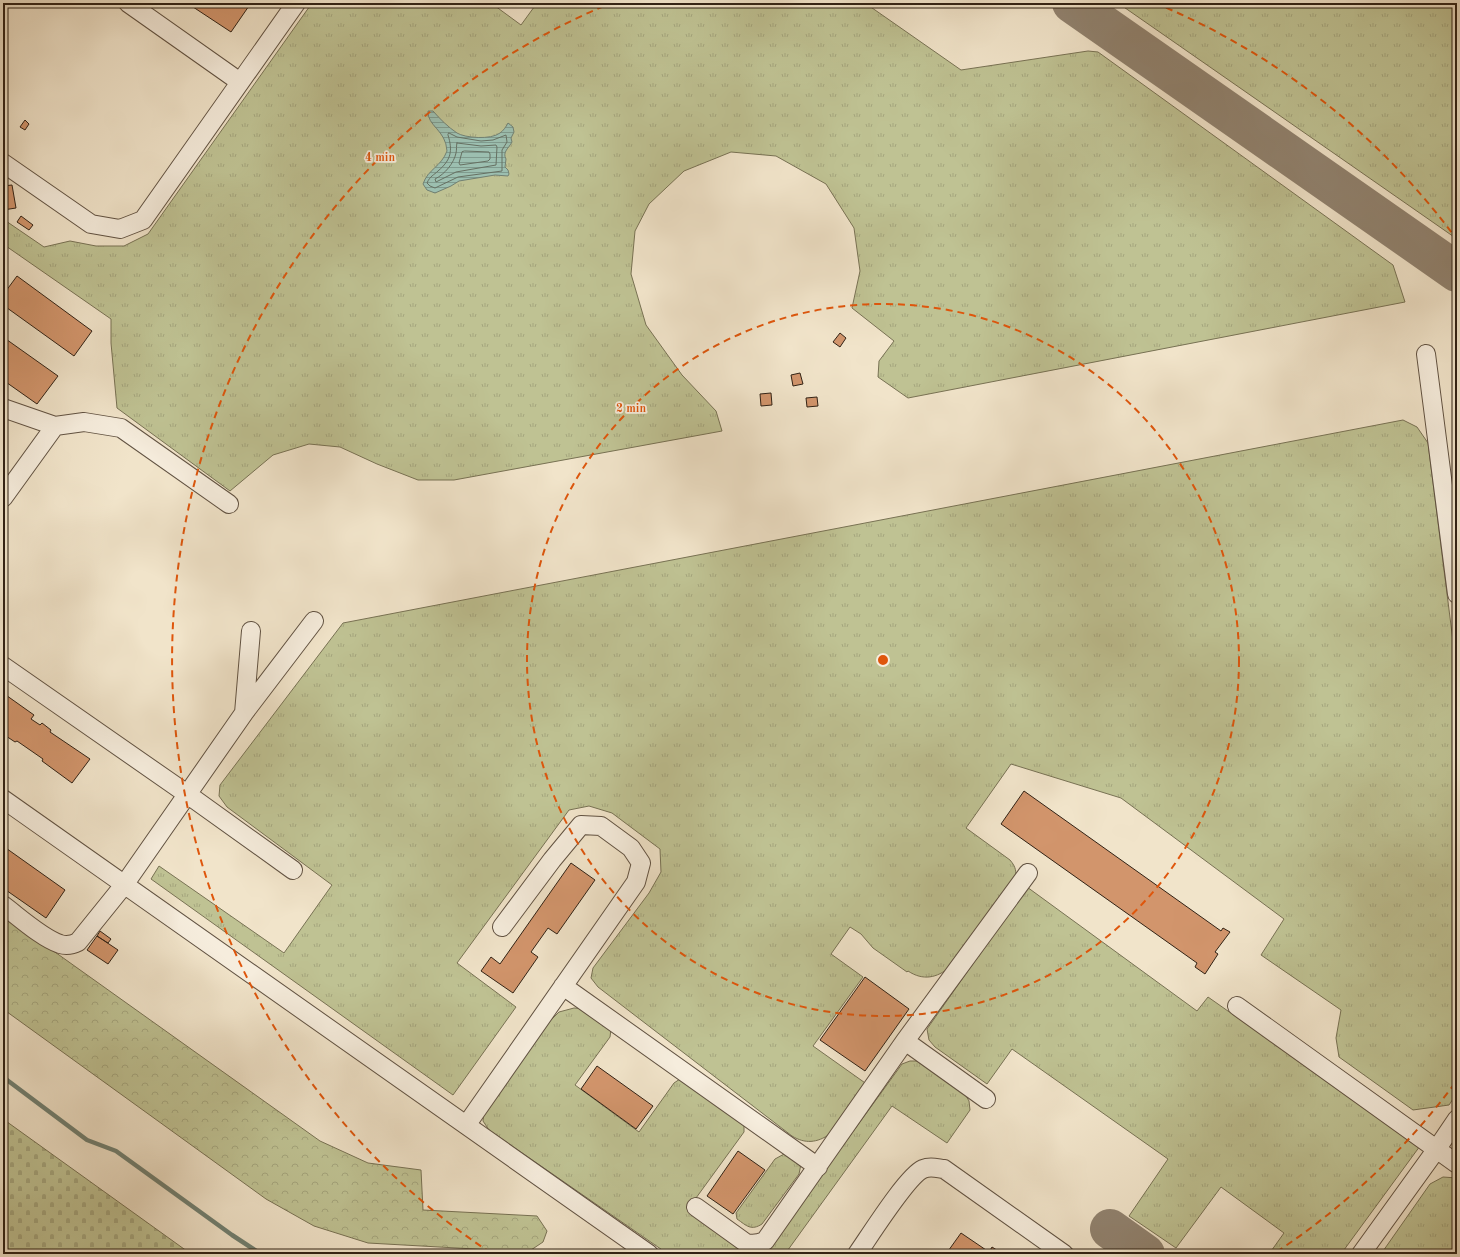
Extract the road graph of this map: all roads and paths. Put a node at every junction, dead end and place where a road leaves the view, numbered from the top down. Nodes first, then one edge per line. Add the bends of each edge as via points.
1 (128, 3) edge
2 (296, 3) edge
3 (240, 82) junction
4 (3, 163) edge
5 (1426, 354) dead end
6 (3, 408) edge
7 (55, 426) junction
8 (3, 498) edge
9 (229, 504) dead end
10 (1457, 594) edge
11 (314, 621) dead end
12 (251, 632) dead end
13 (3, 666) edge
14 (244, 713) junction
15 (187, 794) junction
16 (3, 799) edge
17 (293, 870) dead end
18 (1028, 873) dead end
19 (124, 885) junction
20 (3, 905) edge
21 (502, 927) dead end
22 (563, 986) junction
23 (1237, 1006) dead end
24 (905, 1041) junction
25 (986, 1099) dead end
26 (1457, 1119) edge
27 (467, 1124) junction
28 (1436, 1150) junction
29 (1457, 1164) edge
30 (818, 1167) junction
31 (696, 1207) dead end
32 (649, 1254) edge
33 (857, 1254) edge
34 (1064, 1254) edge
35 (1361, 1254) edge

1 - 3 lane
2 - 3 lane
3 - 4 lane via 143,220 120,229 90,224
5 - 10 lane
6 - 7 lane
7 - 8 lane
7 - 9 lane via 84,422 121,428
11 - 14 lane
12 - 14 lane
13 - 15 lane
14 - 15 lane
15 - 17 lane
15 - 19 lane
16 - 19 lane
18 - 24 lane
19 - 20 lane via 78,942 71,946 48,939
19 - 27 lane
21 - 22 lane via 581,825 602,826 631,848 641,863 636,882
22 - 27 lane
22 - 30 lane
23 - 28 lane
24 - 25 lane
24 - 30 lane
26 - 28 lane
27 - 32 lane
28 - 29 lane
28 - 35 lane
30 - 31 lane via 770,1235 759,1244 746,1242
33 - 34 lane via 910,1180 922,1169 932,1167 944,1169

